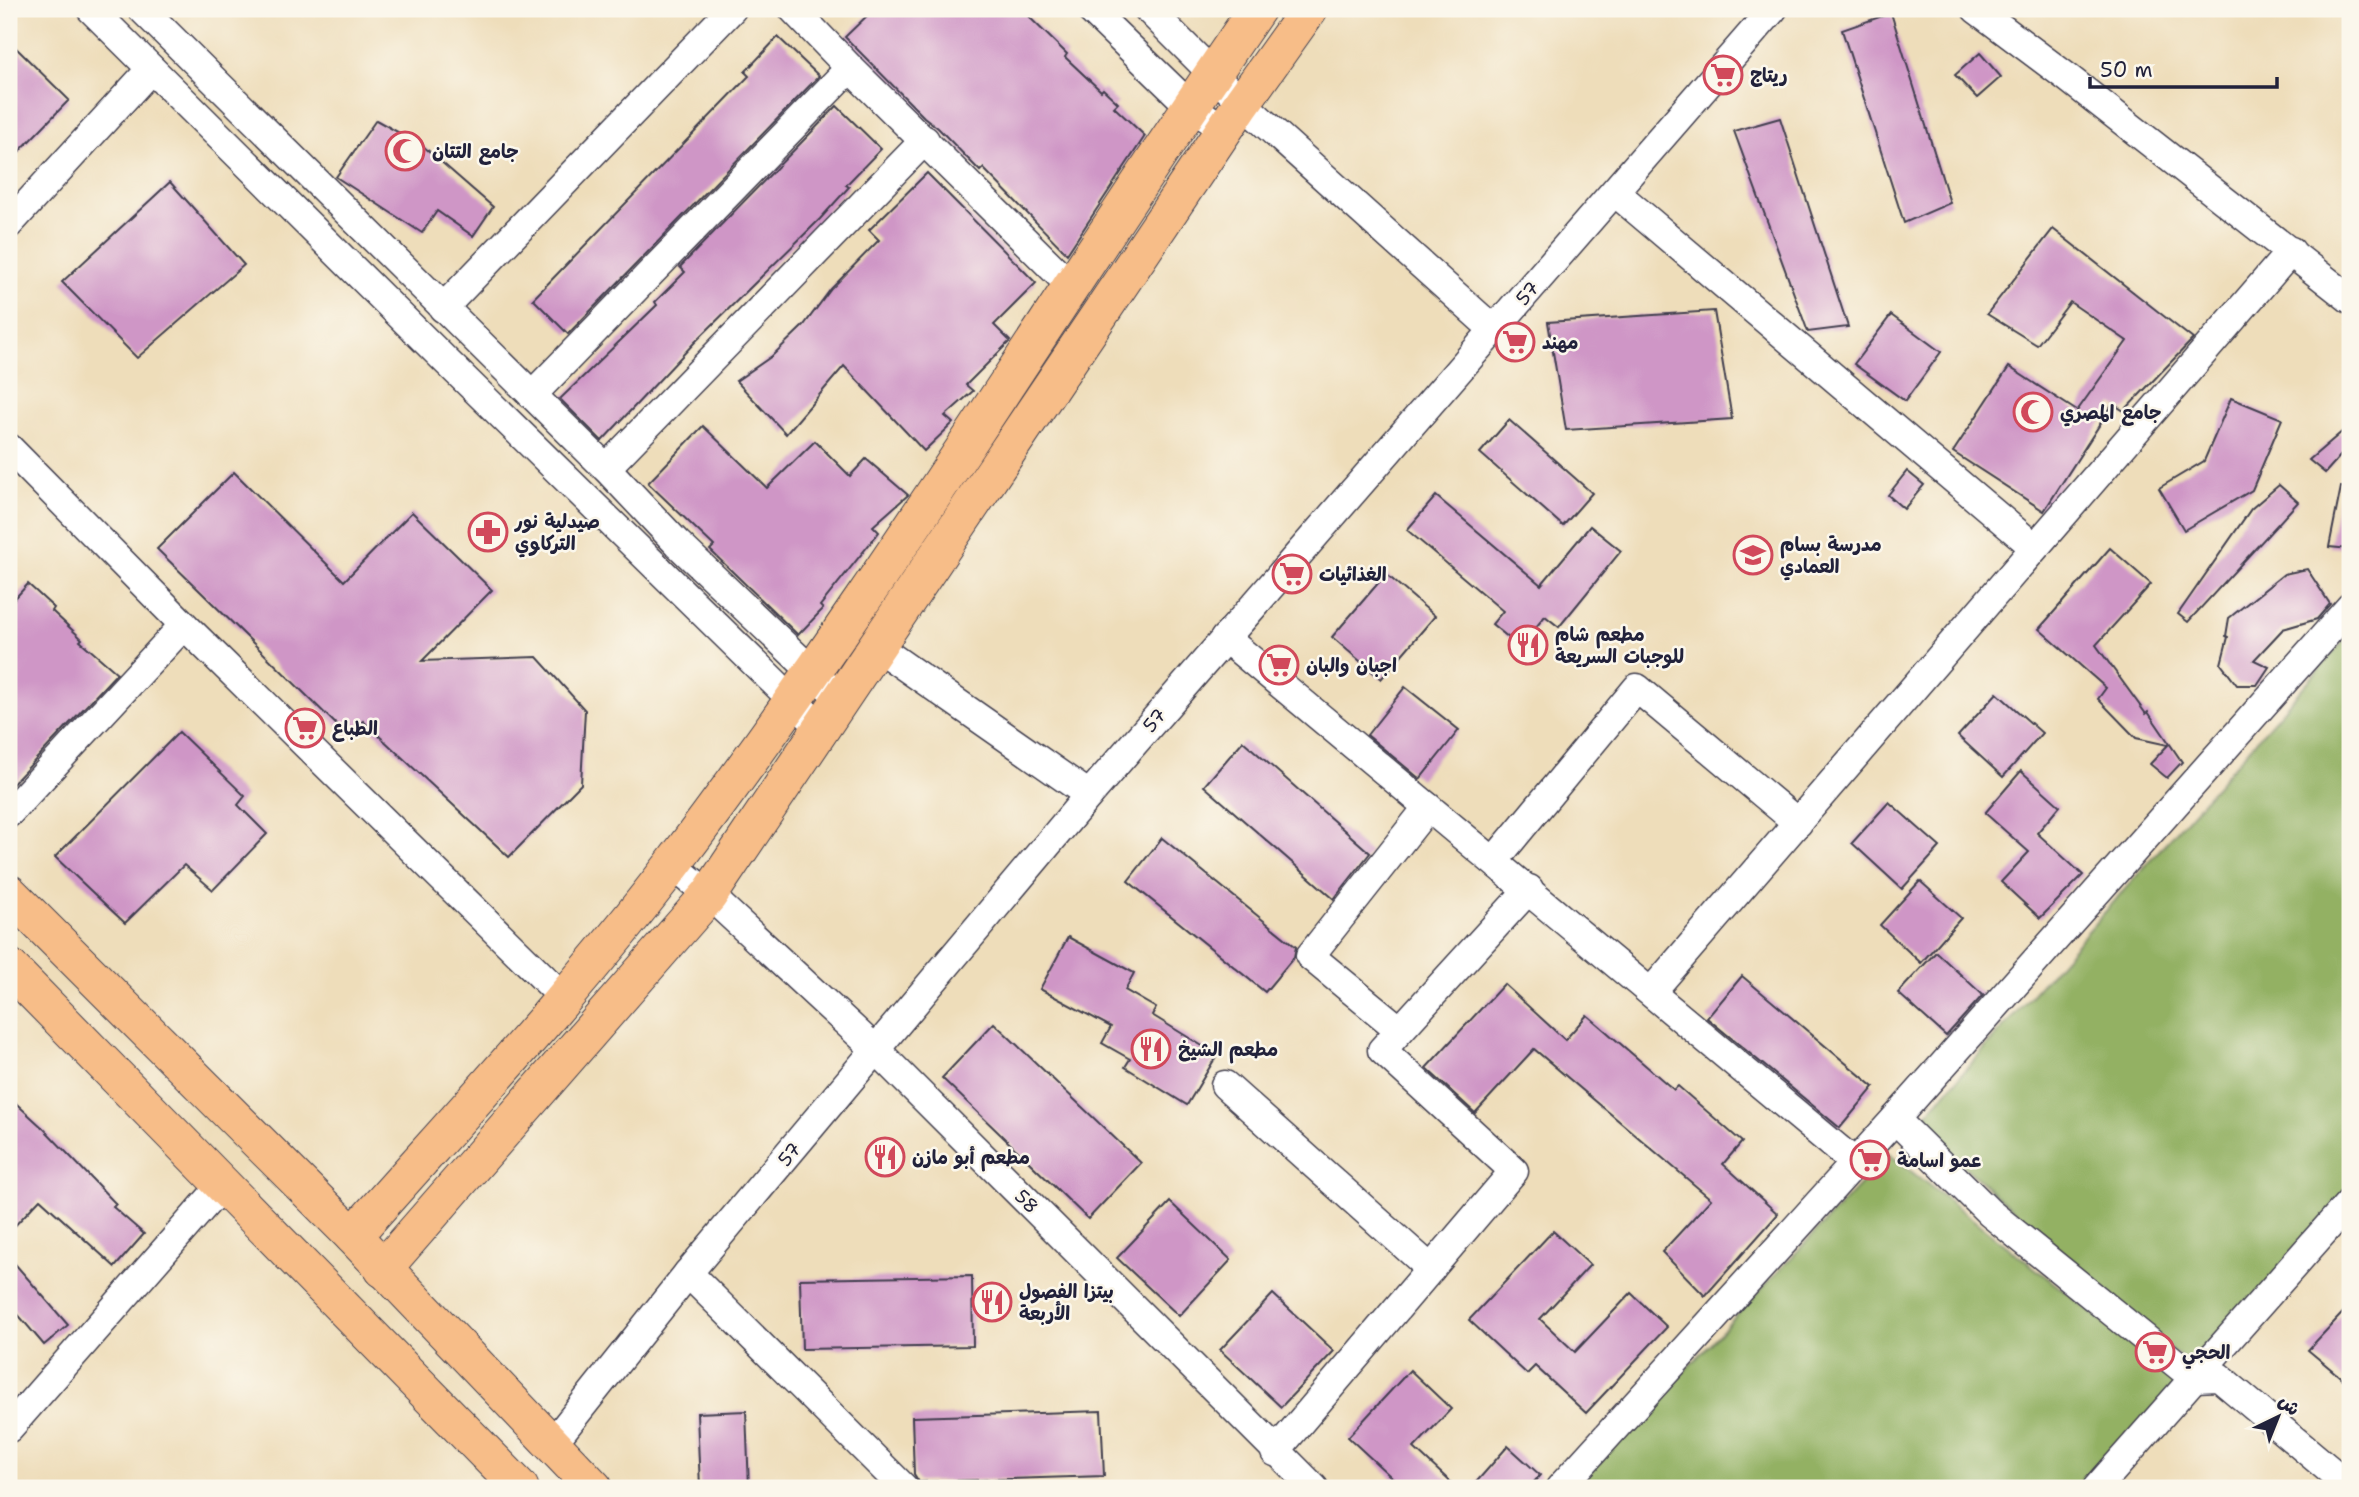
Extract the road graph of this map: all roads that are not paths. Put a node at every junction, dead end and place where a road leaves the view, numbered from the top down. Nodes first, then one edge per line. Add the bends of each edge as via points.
1 (91, 9) edge
2 (732, 9) edge
3 (793, 9) edge
4 (1090, 9) edge
5 (1149, 9) edge
6 (1257, 9) edge
7 (1309, 9) edge
8 (1773, 9) edge
9 (1976, 9) edge
10 (152, 12) edge
11 (850, 68) junction
12 (151, 69) junction
13 (1213, 73) junction
14 (1190, 106) junction
15 (1234, 117) junction
16 (925, 140) junction
17 (1615, 192) junction
18 (9, 224) edge
19 (2291, 251) junction
20 (1071, 286) junction
21 (2350, 299) edge
22 (443, 308) junction
23 (1495, 331) junction
24 (532, 395) junction
25 (9, 447) edge
26 (606, 468) junction
27 (2034, 547) junction
28 (2350, 607) edge
29 (184, 625) junction
30 (1225, 639) junction
31 (877, 647) junction
32 (802, 686) junction
33 (831, 714) junction
34 (1089, 795) junction
35 (1428, 807) junction
36 (9, 813) edge
37 (1798, 823) junction
38 (1494, 861) junction
39 (672, 865) junction
40 (1529, 889) junction
41 (9, 893) edge
42 (709, 895) junction
43 (9, 967) edge
44 (1652, 991) junction
45 (563, 997) junction
46 (1400, 1030) junction
47 (876, 1050) junction
48 (1225, 1085) dead end
49 (1895, 1119) junction
50 (1854, 1162) junction
51 (223, 1184) junction
52 (2350, 1202) edge
53 (353, 1237) junction
54 (383, 1269) junction
55 (1431, 1269) junction
56 (688, 1273) junction
57 (2194, 1378) junction
58 (9, 1428) edge
59 (551, 1445) junction
60 (1275, 1452) junction
61 (2350, 1486) edge
62 (520, 1488) edge
63 (594, 1488) edge
64 (904, 1488) edge
65 (1314, 1488) edge
66 (1560, 1488) edge
67 (2097, 1488) edge

1 - 12 street
2 - 22 street
3 - 11 street
4 - 14 street
5 - 13 street
6 - 13 main road
7 - 15 main road
8 - 17 street, 57
9 - 19 street
10 - 22 street
11 - 16 street
11 - 24 street
12 - 18 street
12 - 32 street
13 - 14 main road
13 - 15 street
14 - 15 street
14 - 20 main road
15 - 23 street
15 - 31 main road
16 - 20 street
16 - 26 street
17 - 23 street, 57
17 - 27 street
19 - 21 street
19 - 27 street
20 - 32 main road
22 - 24 street
23 - 30 street, 57
24 - 26 street
25 - 29 street
26 - 32 street
27 - 37 street
28 - 49 street
29 - 36 street
29 - 45 street
30 - 34 street, 57
30 - 35 street
31 - 33 main road
31 - 34 street
32 - 33 street
32 - 39 main road
33 - 42 main road
34 - 47 street, 57
35 - 38 street
35 - 46 street via 1310,956
37 - 38 street via 1637,688
37 - 44 street
38 - 40 street
39 - 42 street, 58
39 - 45 main road
40 - 44 street
40 - 46 street
41 - 53 main road
42 - 47 street, 58
42 - 54 main road
43 - 51 main road
44 - 50 street
45 - 53 main road
46 - 55 street via 1382,1050 1514,1171
47 - 56 street, 57
47 - 60 street, 58
48 - 55 street
49 - 50 street
49 - 57 street via 1990,1213
50 - 66 street
51 - 58 street
51 - 62 main road
52 - 57 street
53 - 54 main road
54 - 59 main road
55 - 60 street
56 - 59 street, 57
56 - 64 street
57 - 61 street via 2219,1377
57 - 67 street
59 - 63 main road
60 - 65 street, 58

